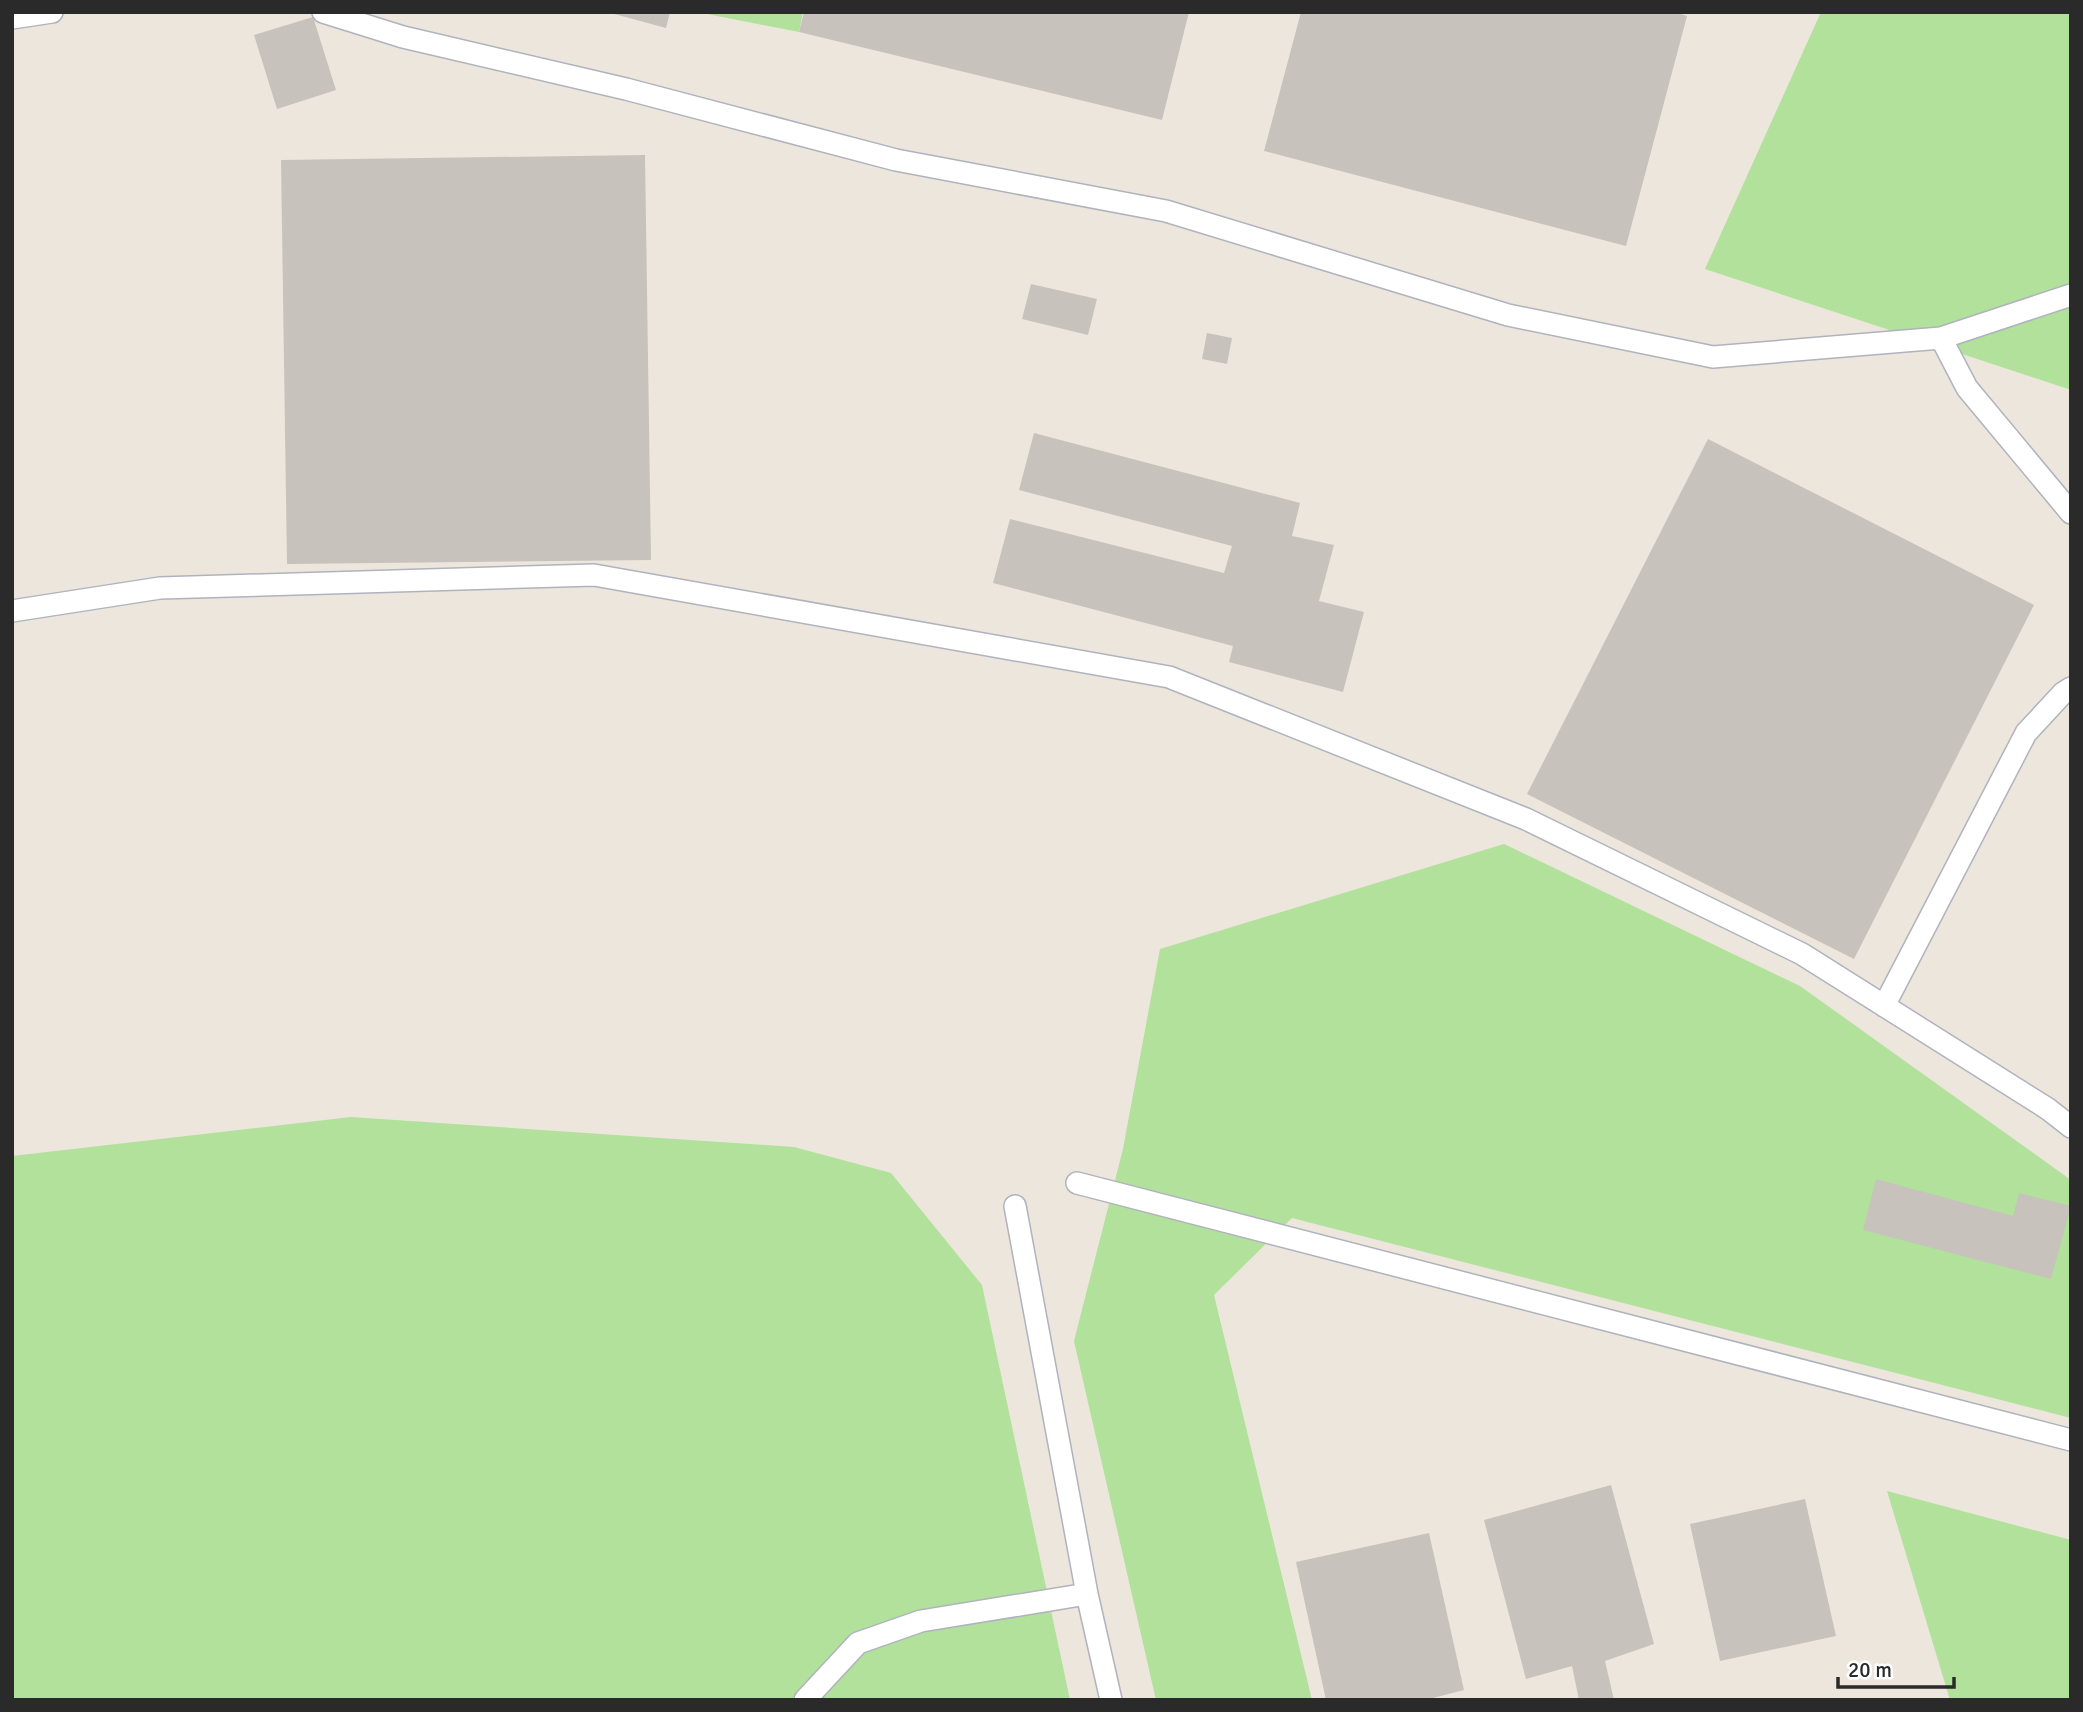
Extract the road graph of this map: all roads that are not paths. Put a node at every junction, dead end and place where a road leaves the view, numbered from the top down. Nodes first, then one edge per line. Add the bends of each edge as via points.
1 (52, 12) edge
2 (323, 12) edge
3 (12, 18) edge
4 (2071, 295) edge
5 (1941, 338) junction
6 (2071, 513) edge
7 (12, 611) edge
8 (2071, 688) edge
9 (1884, 1006) junction
10 (2071, 1128) edge
11 (1077, 1183) dead end
12 (1015, 1206) dead end
13 (2071, 1440) edge
14 (1087, 1594) junction
15 (806, 1700) edge
16 (1111, 1700) edge

1 - 3 lane
2 - 5 lane via 403,37 626,89 896,160 1166,211 1508,315 1713,357
4 - 5 lane
5 - 6 lane via 1967,388
7 - 9 lane via 160,588 594,575 1169,677 1526,819 1802,954
8 - 9 lane via 2026,733
9 - 10 lane
11 - 13 lane
12 - 14 lane
14 - 15 lane via 921,1622 858,1643
14 - 16 lane

